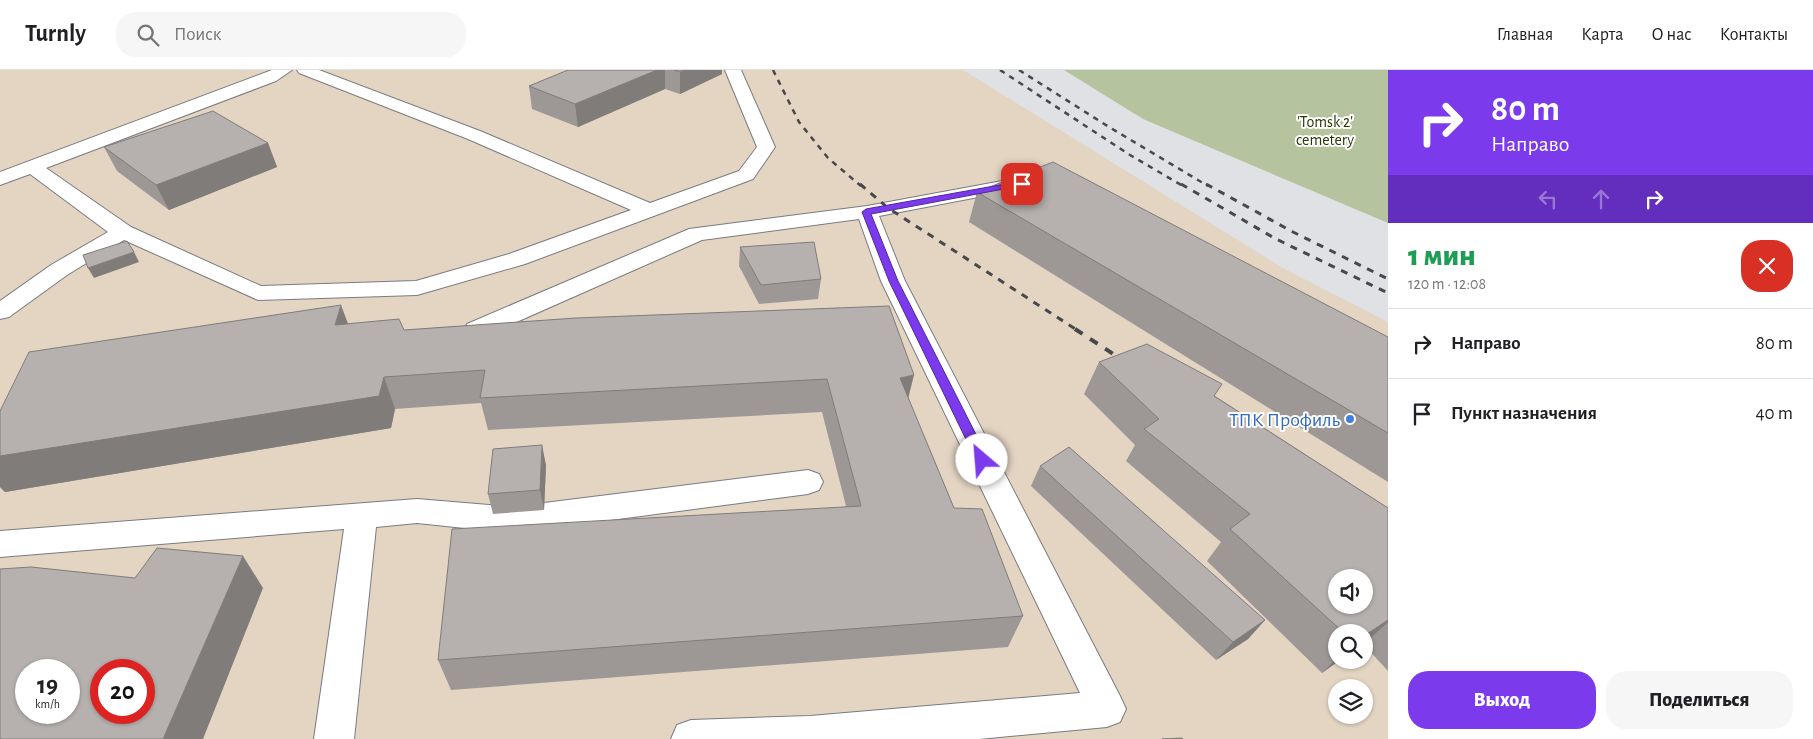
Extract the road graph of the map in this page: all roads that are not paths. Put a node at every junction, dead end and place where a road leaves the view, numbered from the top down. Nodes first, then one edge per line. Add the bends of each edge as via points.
1 (284, 70) edge
2 (305, 70) edge
3 (733, 70) edge
4 (32, 167) junction
5 (0, 179) edge
6 (1031, 184) edge
7 (648, 210) junction
8 (866, 212) junction
9 (123, 232) junction
10 (0, 312) edge
11 (476, 330) edge
12 (808, 482) dead end
13 (362, 515) junction
14 (0, 544) edge
15 (810, 737) edge
16 (334, 739) edge
17 (691, 739) edge

1 - 4 lane
2 - 7 lane via 474,134
3 - 7 lane via 766,147 746,175
4 - 5 lane
4 - 9 lane
6 - 8 lane
7 - 9 lane via 517,259 417,288 258,293
8 - 11 lane via 697,234
8 - 15 lane via 893,281 1107,710
9 - 10 lane via 59,270
12 - 13 lane via 512,520 417,511
13 - 14 lane
13 - 16 lane
15 - 17 lane

